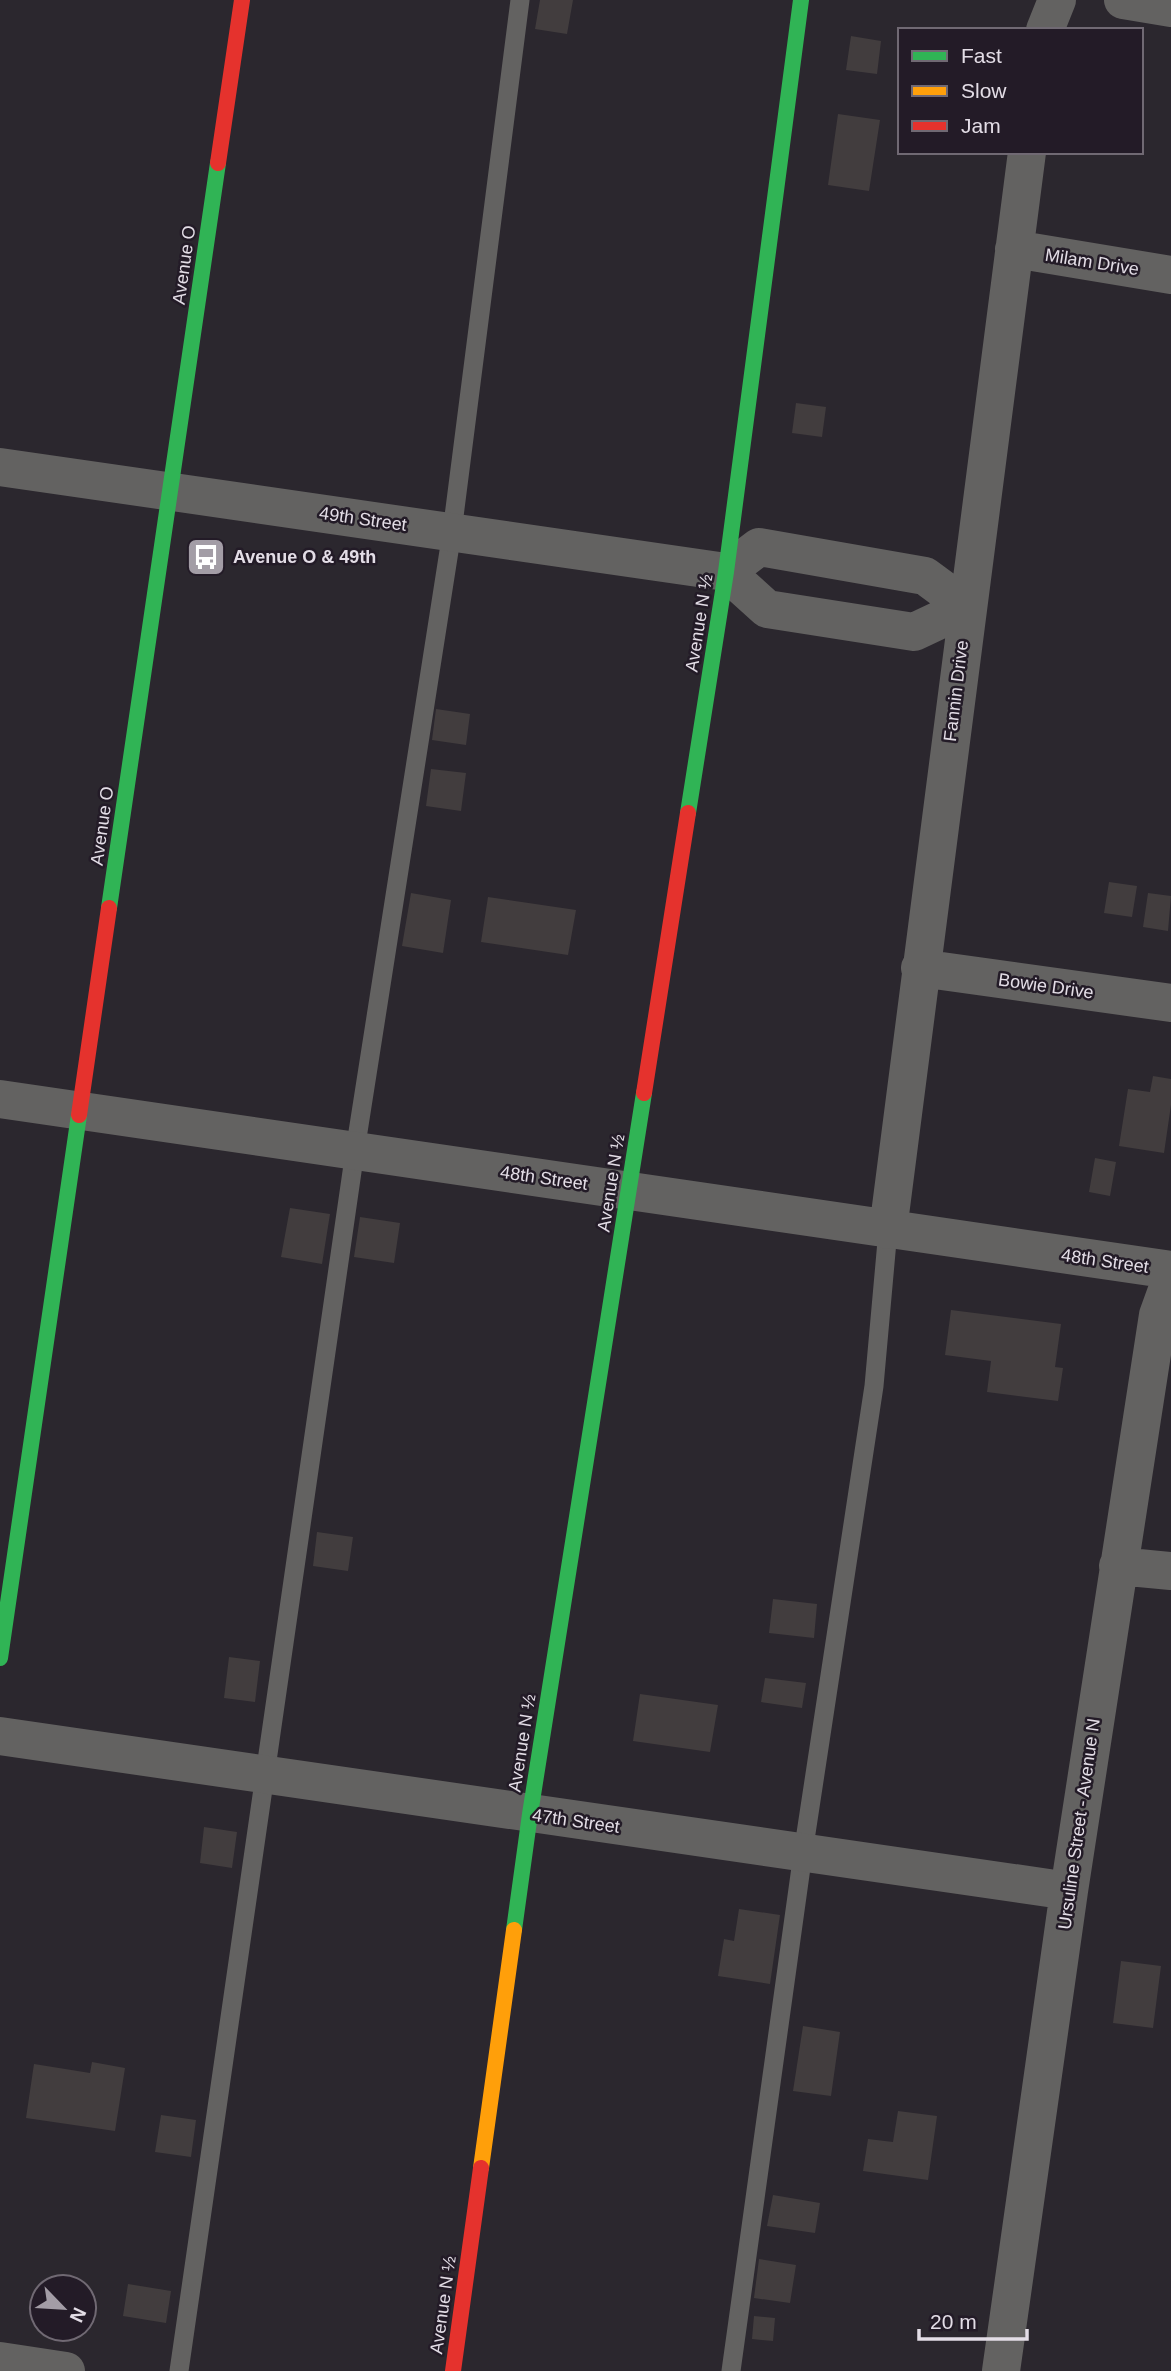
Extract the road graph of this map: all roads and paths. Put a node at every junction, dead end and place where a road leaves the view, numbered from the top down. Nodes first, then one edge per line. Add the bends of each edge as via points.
1 (242, 0) edge
2 (520, 0) edge
3 (801, 0) edge
4 (1057, 0) edge
5 (1123, 0) edge
6 (1171, 8) edge
7 (1046, 28) edge
8 (1027, 154) edge
9 (1014, 249) junction
10 (1171, 275) edge
11 (0, 467) edge
12 (171, 491) junction
13 (452, 532) junction
14 (726, 572) junction
15 (967, 607) junction
16 (920, 968) junction
17 (1171, 1003) edge
18 (0, 1099) edge
19 (80, 1111) junction
20 (355, 1151) junction
21 (629, 1190) junction
22 (888, 1230) junction
23 (1171, 1270) edge
24 (1171, 1279) edge
25 (1118, 1566) junction
26 (1171, 1571) edge
27 (0, 1658) edge
28 (0, 1736) edge
29 (266, 1776) junction
30 (530, 1814) junction
31 (803, 1853) junction
32 (1069, 1891) junction
33 (0, 2361) edge
34 (66, 2371) edge
35 (179, 2371) edge
36 (453, 2371) edge
37 (731, 2371) edge
38 (1001, 2371) edge

1 - 12 street, Avenue O
2 - 13 lane
3 - 14 street, Avenue N ½
4 - 7 street
5 - 6 street
8 - 9 street, Fannin Drive
9 - 10 street, Milam Drive
9 - 15 street, Fannin Drive
11 - 12 street, 49th Street
12 - 13 street, 49th Street
12 - 19 street, Avenue O
13 - 14 street, 49th Street
13 - 20 lane
14 - 15 street via 759,547 925,576
14 - 15 street via 767,609 914,632
14 - 21 street, Avenue N ½
15 - 16 street, Fannin Drive
16 - 17 street, Bowie Drive
16 - 22 street, Fannin Drive
18 - 19 street, 48th Street
19 - 20 street, 48th Street
19 - 27 street, Avenue O
20 - 21 street, 48th Street
20 - 29 lane
21 - 22 street, 48th Street
21 - 30 street, Avenue N ½
22 - 23 street, 48th Street
22 - 31 lane via 874,1386
24 - 25 street, Ursuline Street - Avenue N via 1157,1315
25 - 26 street
25 - 32 street, Ursuline Street - Avenue N
28 - 29 street, 47th Street
29 - 30 street, 47th Street
29 - 35 lane
30 - 31 street, 47th Street
30 - 36 street, Avenue N ½
31 - 32 street, 47th Street
31 - 37 lane
32 - 38 street, Ursuline Street - Avenue N
33 - 34 street

